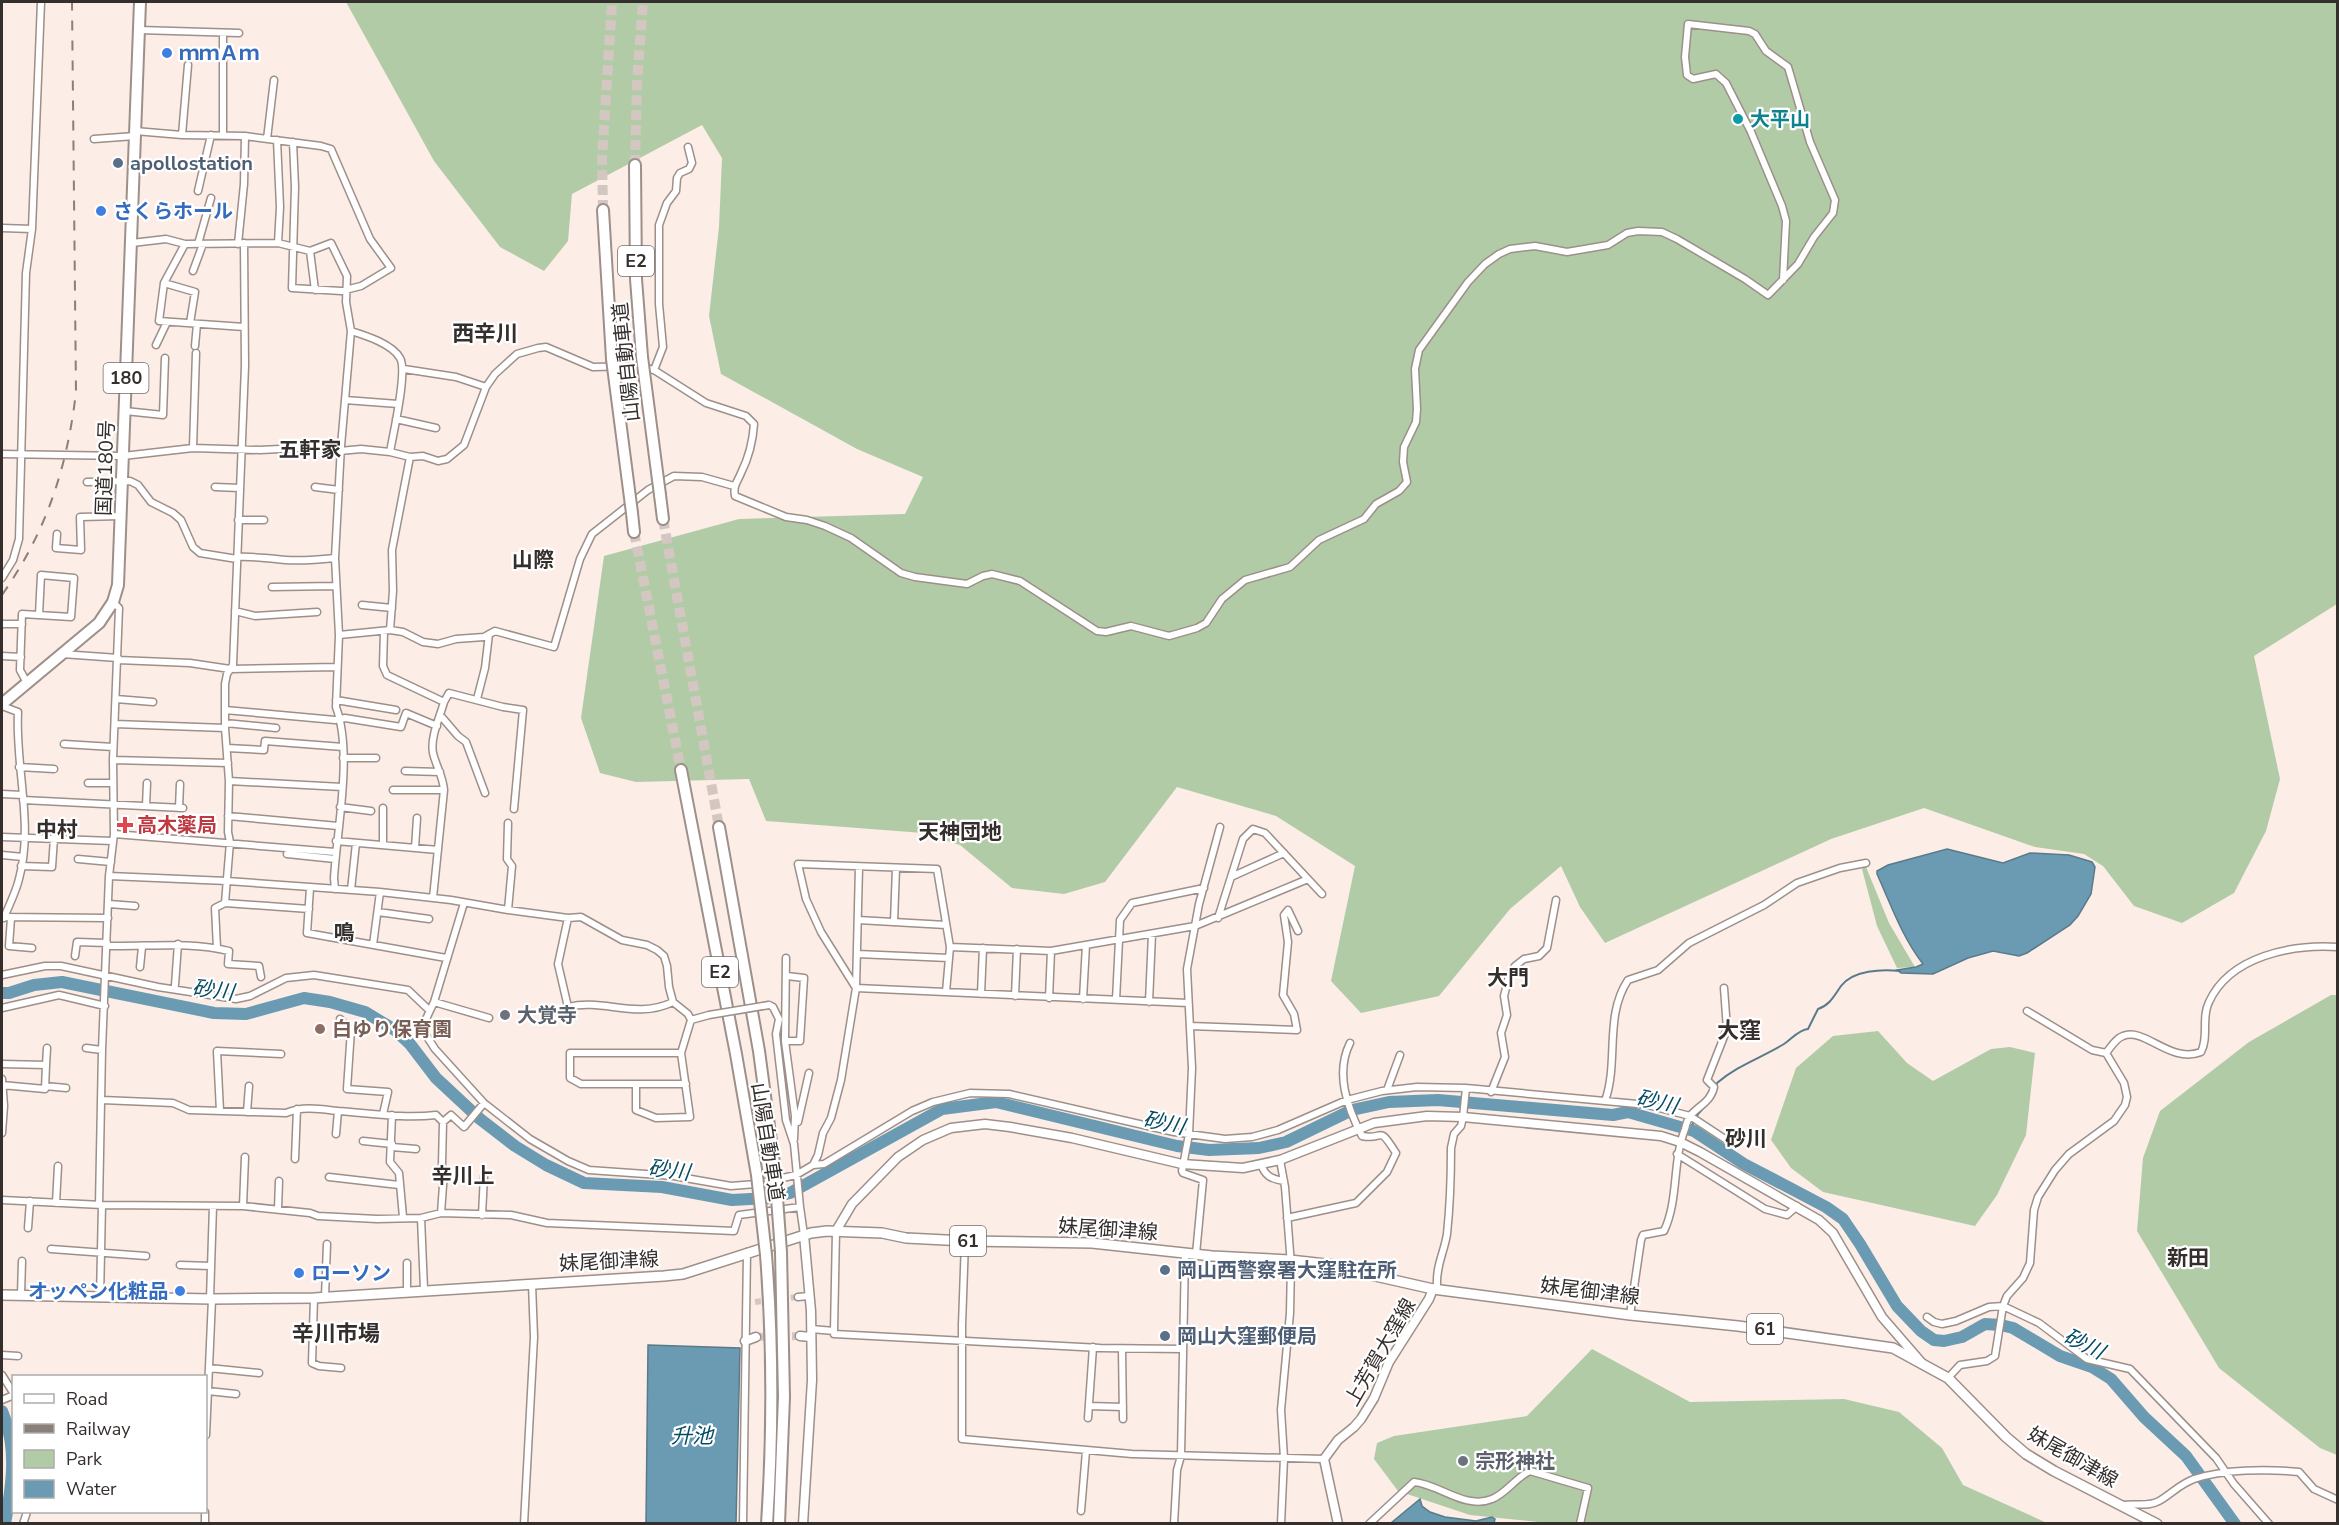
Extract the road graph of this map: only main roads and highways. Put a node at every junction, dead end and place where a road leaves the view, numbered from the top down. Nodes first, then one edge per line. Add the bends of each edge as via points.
1 (140, 2) edge
2 (634, 165) tunnel mouth
3 (603, 210) tunnel mouth
4 (663, 519) tunnel mouth
5 (634, 532) tunnel mouth
6 (3, 700) edge
7 (681, 770) tunnel mouth
8 (718, 827) tunnel mouth
9 (2, 1295) edge
10 (767, 1524) edge
11 (779, 1524) edge
12 (2157, 1524) edge

1 - 6 highway, 国道180号 / 180 via 118,585 113,602 99,623
2 - 4 highway, 山陽自動車道 / E2, bridge via 642,357
3 - 5 highway, 山陽自動車道 / E2, bridge via 612,359
7 - 10 highway, 山陽自動車道 / E2, bridge via 757,1175 772,1366
8 - 11 highway, 山陽自動車道 / E2, bridge via 759,1051 775,1171 784,1397
9 - 12 main road, 妹尾御津線 / 61 via 314,1298 683,1274 804,1235 836,1231 965,1241 1092,1243 1185,1254 1290,1260 1343,1266 1433,1289 1893,1348 1948,1378 2026,1454

